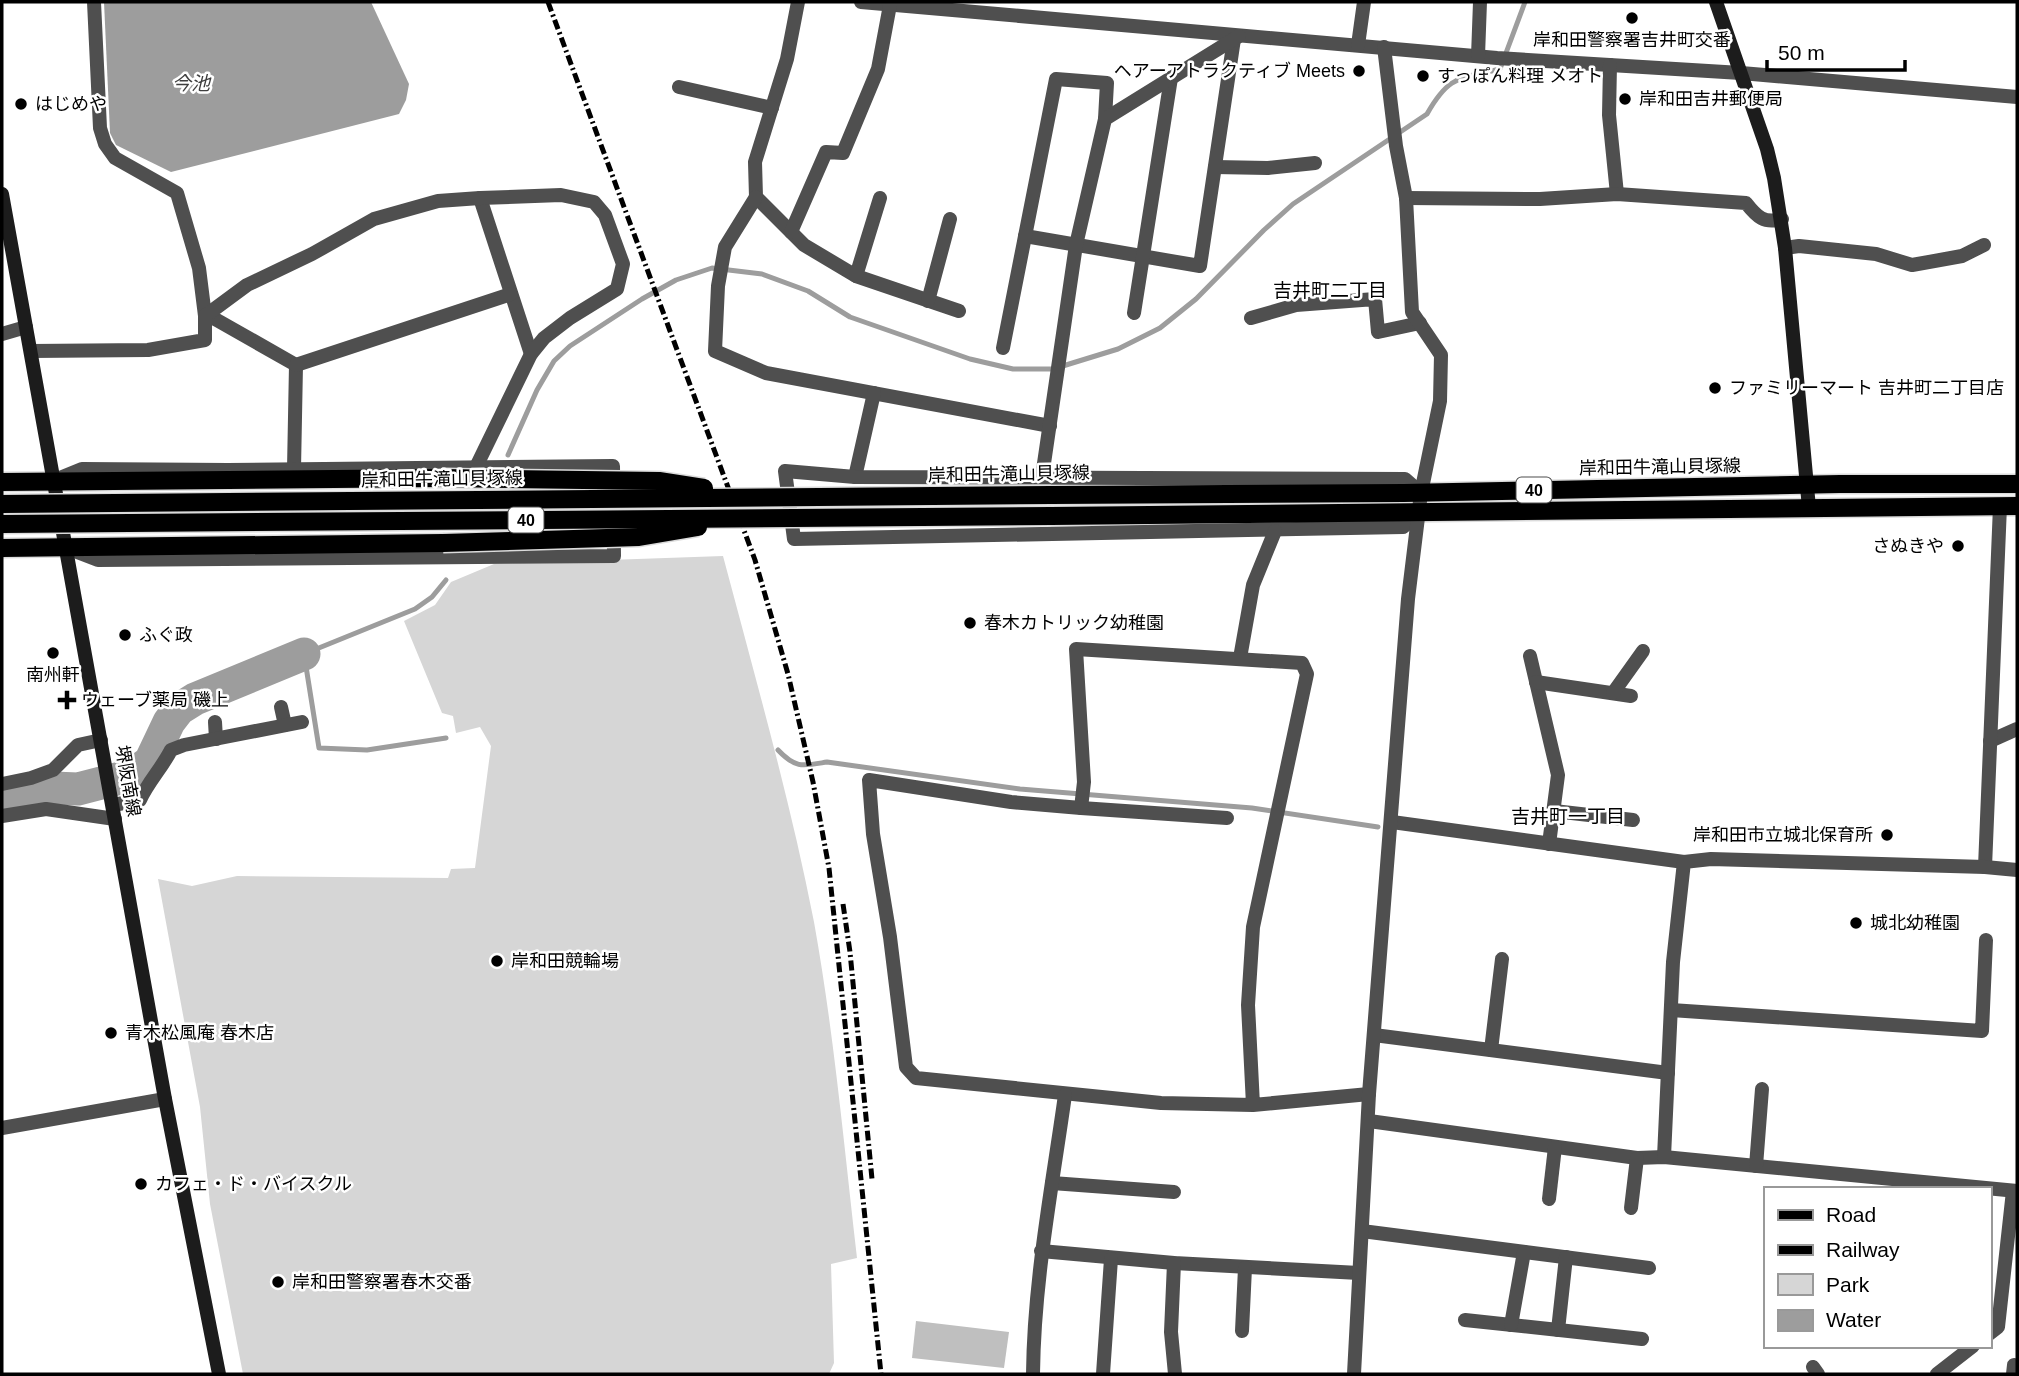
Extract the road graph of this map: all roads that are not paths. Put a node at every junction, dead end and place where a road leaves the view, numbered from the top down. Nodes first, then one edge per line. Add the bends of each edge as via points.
1 (94, 2) edge
2 (798, 2) edge
3 (861, 2) edge
4 (1364, 2) edge
5 (1480, 2) edge
6 (1716, 2) edge
7 (890, 5) junction
8 (1236, 37) junction
9 (1358, 45) junction
10 (1384, 47) junction
11 (1478, 56) junction
12 (1610, 65) junction
13 (1741, 73) junction
14 (1171, 78) junction
15 (679, 87) dead end
16 (2017, 97) edge
17 (772, 108) junction
18 (1105, 119) junction
19 (1315, 163) dead end
20 (1215, 167) junction
21 (2, 194) edge
22 (1617, 194) junction
23 (756, 197) junction
24 (480, 198) junction
25 (880, 198) dead end
26 (1406, 198) junction
27 (950, 219) dead end
28 (1782, 219) junction
29 (791, 232) junction
30 (1025, 236) junction
31 (1076, 245) junction
32 (1984, 245) dead end
33 (1786, 248) junction
34 (7, 253) edge
35 (1143, 257) junction
36 (856, 276) junction
37 (511, 294) junction
38 (928, 301) junction
39 (959, 311) dead end
40 (1134, 313) dead end
41 (205, 316) junction
42 (1251, 318) dead end
43 (1420, 323) junction
44 (26, 327) junction
45 (2, 334) edge
46 (1003, 348) dead end
47 (30, 351) junction
48 (531, 354) junction
49 (296, 365) junction
50 (874, 393) junction
51 (1050, 426) junction
52 (476, 467) junction
53 (294, 469) junction
54 (855, 477) junction
55 (878, 477) junction
56 (1042, 477) junction
57 (54, 481) junction
58 (2, 482) edge
59 (2017, 484) edge
60 (1807, 485) junction
61 (1421, 493) junction
62 (752, 496) junction
63 (2, 504) edge
64 (2009, 506) edge
65 (1809, 508) junction
66 (1420, 513) junction
67 (757, 518) junction
68 (2, 524) edge
69 (1275, 531) junction
70 (881, 537) junction
71 (66, 547) junction
72 (2, 548) edge
73 (1643, 651) dead end
74 (1530, 656) dead end
75 (1240, 658) junction
76 (1536, 682) junction
77 (1613, 693) junction
78 (1631, 696) dead end
79 (281, 707) dead end
80 (215, 722) dead end
81 (302, 722) dead end
82 (285, 726) junction
83 (2017, 729) edge
84 (216, 739) junction
85 (1990, 741) junction
86 (102, 745) junction
87 (2, 784) edge
88 (113, 807) junction
89 (1081, 808) junction
90 (1553, 811) junction
91 (2, 816) edge
92 (1227, 818) dead end
93 (1633, 820) dead end
94 (1392, 822) junction
95 (1549, 844) junction
96 (1684, 862) junction
97 (1985, 867) junction
98 (2017, 870) edge
99 (1986, 940) dead end
100 (1502, 959) dead end
101 (1671, 1010) junction
102 (1374, 1035) junction
103 (1491, 1050) junction
104 (1668, 1073) junction
105 (1762, 1089) dead end
106 (1369, 1094) junction
107 (1065, 1095) junction
108 (165, 1099) junction
109 (1253, 1105) junction
110 (1369, 1121) junction
111 (2, 1128) edge
112 (1555, 1147) junction
113 (1664, 1157) junction
114 (1637, 1158) junction
115 (1756, 1166) junction
116 (1052, 1183) junction
117 (1974, 1187) edge
118 (1991, 1189) edge
119 (2015, 1191) edge
120 (1174, 1192) dead end
121 (1549, 1199) dead end
122 (1631, 1208) dead end
123 (1362, 1231) junction
124 (1041, 1251) junction
125 (1524, 1252) junction
126 (1566, 1257) junction
127 (1111, 1259) junction
128 (1174, 1264) junction
129 (1245, 1268) junction
130 (1649, 1268) dead end
131 (1359, 1273) junction
132 (1465, 1320) dead end
133 (1511, 1325) junction
134 (1558, 1330) junction
135 (1242, 1331) dead end
136 (1991, 1332) edge
137 (1642, 1339) dead end
138 (1970, 1348) edge
139 (219, 1374) edge
140 (1033, 1374) edge
141 (1103, 1374) edge
142 (1175, 1374) edge
143 (1354, 1374) edge
144 (1937, 1374) edge

1 - 41 street via 100,128 105,144 115,158 177,193 199,268
2 - 17 street
3 - 7 street
4 - 9 street
5 - 11 street
6 - 13 main road
7 - 8 street
7 - 29 street via 878,69 843,153 826,152
8 - 9 street
8 - 14 street
8 - 20 street
9 - 10 street
10 - 11 street
10 - 26 street
11 - 12 street
12 - 13 street
12 - 22 street via 1609,115
13 - 16 street
13 - 28 main road via 1767,149
14 - 18 street
14 - 35 street
15 - 17 street
17 - 23 street via 755,162
18 - 30 street via 1107,83 1056,79
18 - 31 street
19 - 20 street
20 - 35 street via 1199,266
21 - 34 main road, 堺阪南線
22 - 26 street via 1540,199
22 - 28 street via 1746,203 1757,217 1770,222
23 - 29 street
23 - 50 street via 725,247 715,351 766,373
24 - 37 street
24 - 41 street via 438,201 374,219 247,285
24 - 48 street via 561,195 594,202 605,215 623,264 617,289 570,318
25 - 36 street
26 - 43 street via 1412,312
27 - 38 street
28 - 33 main road
29 - 36 street
30 - 31 street
30 - 46 street
31 - 35 street
31 - 51 street
32 - 33 street via 1962,256 1912,265 1875,254
33 - 60 main road
34 - 44 main road, 堺阪南線
35 - 40 street
36 - 38 street
37 - 48 street
37 - 49 street
38 - 39 street
41 - 47 street via 205,340 148,350
41 - 49 street
42 - 43 street via 1296,306 1375,299 1378,332
43 - 61 street via 1441,355 1440,401
44 - 45 street
44 - 47 main road, 堺阪南線
47 - 57 main road, 堺阪南線
48 - 52 street
49 - 53 street
50 - 51 street
50 - 54 street
51 - 56 street
52 - 53 street
52 - 71 street via 613,466 614,556 98,560
53 - 57 street via 82,469
54 - 55 street
54 - 70 street via 785,471 794,539
55 - 56 street
55 - 70 street
56 - 61 street via 1405,479
57 - 58 main road
57 - 62 main road, bridge via 659,481
57 - 71 main road, 堺阪南線
59 - 60 main road, 岸和田牛滝山貝塚線 / 40
60 - 61 main road, 岸和田牛滝山貝塚線 / 40
60 - 65 main road
61 - 62 main road, 岸和田牛滝山貝塚線 / 40, bridge
61 - 66 street
62 - 63 main road, 岸和田牛滝山貝塚線 / 40, bridge
64 - 65 main road, 40
64 - 85 street
65 - 66 main road, 40
66 - 67 main road, 40, bridge
66 - 69 street via 1403,527
66 - 94 street via 1408,599
67 - 68 main road, 40, bridge
67 - 71 main road, bridge via 639,537
69 - 70 street
69 - 75 street via 1253,585
71 - 72 main road
71 - 86 main road, 堺阪南線
73 - 77 street
74 - 76 street
75 - 89 street via 1076,649 1084,782
75 - 109 street via 1301,663 1307,674 1252,927 1248,1005
76 - 77 street
76 - 90 street via 1558,775
77 - 78 street
79 - 82 street
80 - 84 street
81 - 82 street
82 - 84 street
83 - 85 street
84 - 88 street via 171,750 140,800
85 - 97 street
86 - 87 street via 78,746 54,770
86 - 88 main road, 堺阪南線
88 - 91 street
88 - 108 main road, 堺阪南線
89 - 92 street
89 - 107 street via 869,780 906,1067 916,1078
90 - 93 street
90 - 95 street
94 - 95 street
94 - 102 street
95 - 96 street
96 - 97 street
96 - 101 street
97 - 98 street
99 - 101 street via 1982,1031
100 - 103 street
101 - 104 street
102 - 103 street
102 - 106 street
103 - 104 street
104 - 113 street
105 - 115 street
106 - 109 street
106 - 110 street
107 - 109 street
107 - 116 street
108 - 111 street
108 - 139 main road, 堺阪南線
110 - 112 street
110 - 123 street
112 - 114 street
112 - 121 street
113 - 114 street
113 - 115 street
114 - 122 street
115 - 117 street
116 - 120 street
116 - 124 street
118 - 119 street
119 - 136 street via 1998,1327
123 - 125 street
123 - 131 street
124 - 127 street
124 - 140 street
125 - 126 street
125 - 133 street
126 - 130 street
126 - 134 street
127 - 128 street
127 - 141 street
128 - 129 street
128 - 142 street via 1171,1332
129 - 131 street
129 - 135 street
131 - 143 street
132 - 133 street
133 - 134 street
134 - 137 street
138 - 144 street

